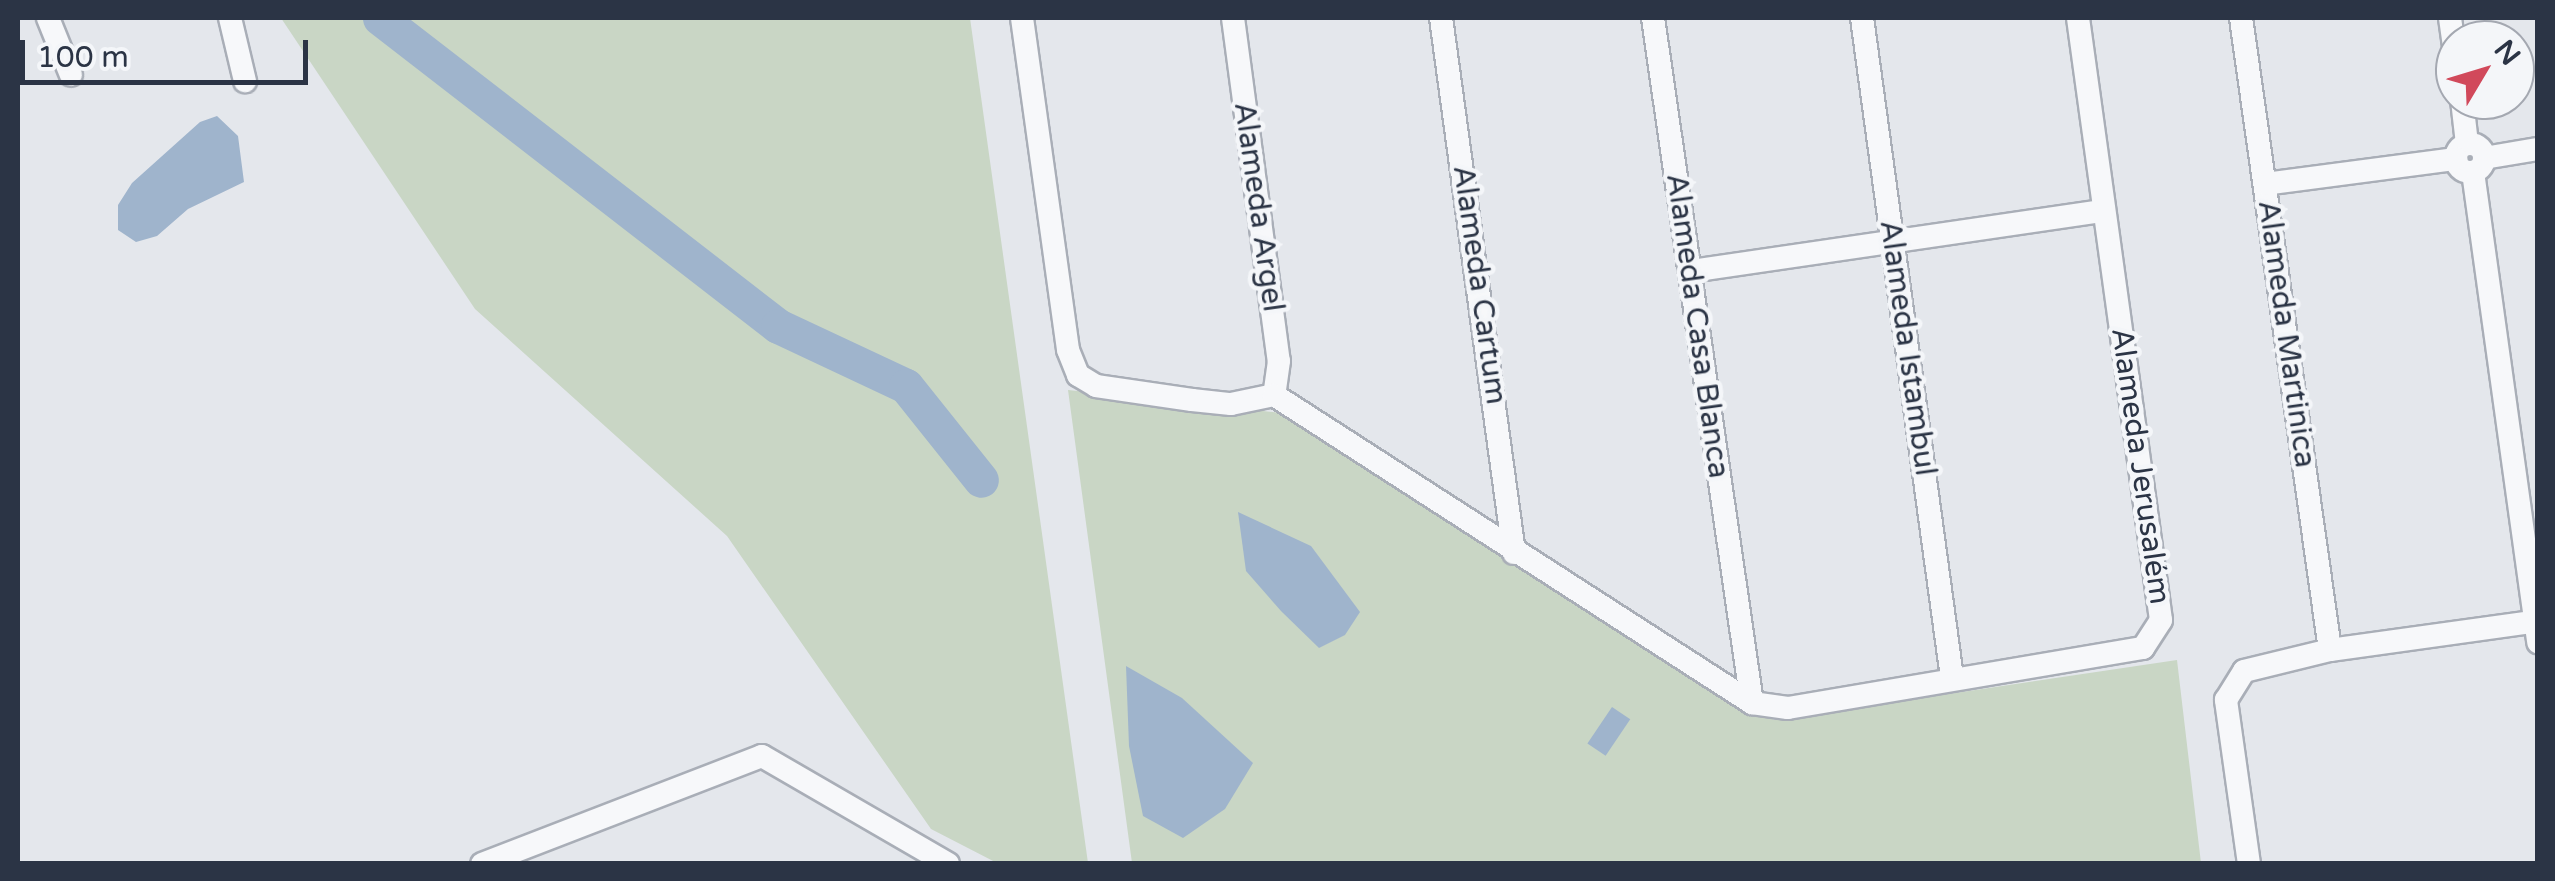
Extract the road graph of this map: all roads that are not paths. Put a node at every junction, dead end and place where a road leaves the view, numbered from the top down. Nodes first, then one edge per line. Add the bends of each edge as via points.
1 (48, 18) edge
2 (230, 18) edge
3 (1022, 18) edge
4 (1234, 18) edge
5 (1441, 18) edge
6 (1652, 18) edge
7 (1862, 18) edge
8 (2078, 18) edge
9 (2241, 18) edge
10 (71, 75) dead end
11 (246, 81) dead end
12 (2465, 120) edge
13 (2538, 149) edge
14 (2470, 158) junction
15 (2265, 184) junction
16 (2104, 210) junction
17 (1892, 237) junction
18 (1690, 271) junction
19 (1274, 395) junction
20 (1514, 552) junction
21 (2536, 629) edge
22 (2330, 650) junction
23 (1952, 678) junction
24 (1752, 704) junction
25 (482, 864) edge
26 (948, 864) edge
27 (2248, 864) edge

1 - 10 street
2 - 11 street
3 - 19 street via 1068,350 1078,375 1096,386 1231,404
4 - 19 street, Alameda Argel via 1279,362
5 - 20 street, Alameda Cartum
6 - 18 street, Alameda Casa Blanca
7 - 17 street, Alameda Istambul
8 - 16 street, Alameda Jerusalém
9 - 15 street, Alameda Martinica
12 - 14 street
13 - 14 street
14 - 15 street
14 - 21 street
15 - 22 street, Alameda Martinica
16 - 17 street
16 - 23 street, Alameda Jerusalém via 2162,620 2144,648
17 - 18 street
17 - 23 street, Alameda Istambul
18 - 24 street, Alameda Casa Blanca
19 - 20 street, Alameda Jerusalém
20 - 24 street, Alameda Jerusalém
21 - 22 street
22 - 27 street via 2244,671 2226,700
23 - 24 street, Alameda Jerusalém via 1788,708
25 - 26 street via 762,756

